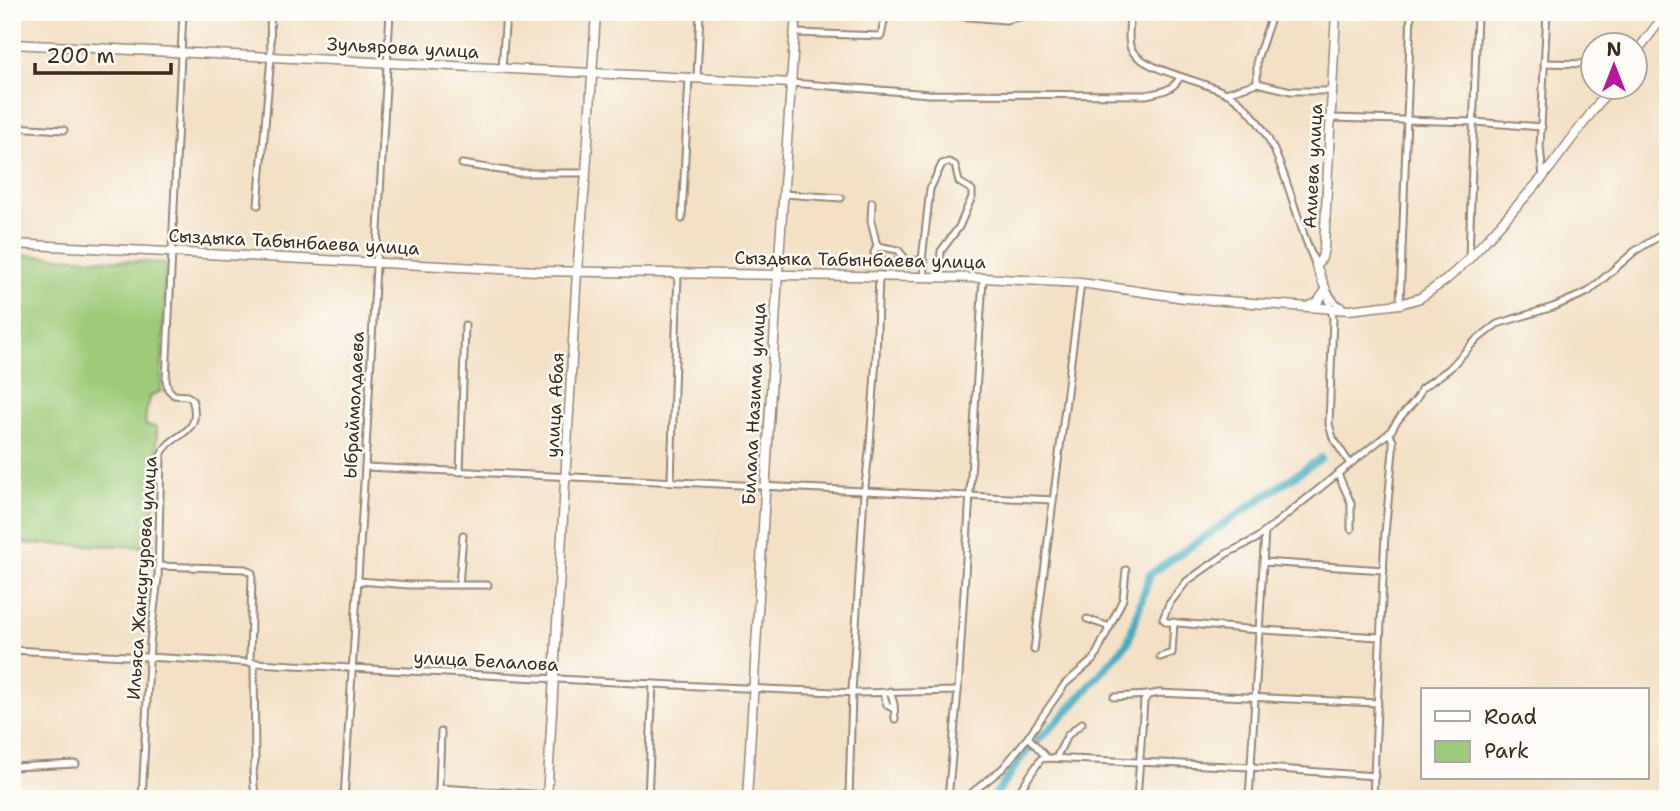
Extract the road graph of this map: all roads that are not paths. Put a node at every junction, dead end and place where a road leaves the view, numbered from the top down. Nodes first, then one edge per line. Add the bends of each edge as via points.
1 (183, 12) edge
2 (270, 12) edge
3 (390, 12) edge
4 (506, 12) edge
5 (596, 12) edge
6 (699, 12) edge
7 (796, 12) edge
8 (886, 12) edge
9 (910, 12) edge
10 (1063, 12) edge
11 (1130, 12) edge
12 (1273, 12) edge
13 (1336, 12) edge
14 (1411, 12) edge
15 (1477, 12) edge
16 (1547, 12) edge
17 (1667, 12) edge
18 (795, 33) junction
19 (1648, 37) edge
20 (12, 44) edge
21 (181, 51) junction
22 (271, 57) junction
23 (387, 62) junction
24 (1544, 63) junction
25 (1578, 64) edge
26 (502, 69) junction
27 (593, 73) junction
28 (693, 77) junction
29 (1180, 77) junction
30 (792, 83) junction
31 (1257, 83) junction
32 (1332, 91) junction
33 (1226, 93) junction
34 (1599, 102) edge
35 (1331, 118) junction
36 (1406, 121) junction
37 (1474, 122) junction
38 (12, 127) edge
39 (1542, 127) junction
40 (64, 130) dead end
41 (462, 164) dead end
42 (586, 173) junction
43 (1543, 177) junction
44 (783, 194) junction
45 (841, 198) dead end
46 (872, 202) dead end
47 (258, 205) dead end
48 (682, 219) dead end
49 (1668, 230) edge
50 (12, 244) edge
51 (882, 247) junction
52 (172, 252) junction
53 (906, 259) junction
54 (1469, 259) junction
55 (376, 261) junction
56 (1316, 265) junction
57 (577, 271) junction
58 (678, 273) junction
59 (778, 273) junction
60 (879, 275) junction
61 (925, 276) junction
62 (939, 276) junction
63 (983, 278) junction
64 (1082, 283) junction
65 (1326, 290) junction
66 (1400, 304) junction
67 (1307, 307) junction
68 (1329, 309) junction
69 (1349, 310) junction
70 (465, 325) dead end
71 (1390, 435) junction
72 (1350, 464) junction
73 (365, 467) junction
74 (460, 472) junction
75 (1338, 474) junction
76 (567, 476) junction
77 (671, 480) junction
78 (765, 485) junction
79 (865, 489) junction
80 (971, 495) junction
81 (1053, 500) junction
82 (1351, 529) dead end
83 (1265, 531) junction
84 (463, 535) dead end
85 (1263, 562) junction
86 (159, 566) junction
87 (1126, 570) dead end
88 (1384, 570) junction
89 (359, 581) junction
90 (459, 585) junction
91 (488, 585) dead end
92 (1087, 619) dead end
93 (1174, 622) junction
94 (1110, 626) junction
95 (1259, 629) junction
96 (1380, 637) junction
97 (12, 650) edge
98 (1034, 650) dead end
99 (1160, 657) dead end
100 (149, 659) junction
101 (252, 662) junction
102 (353, 667) junction
103 (554, 680) junction
104 (653, 684) junction
105 (753, 688) junction
106 (958, 691) junction
107 (852, 692) junction
108 (887, 692) junction
109 (1114, 697) dead end
110 (1144, 697) junction
111 (1255, 699) junction
112 (1378, 704) junction
113 (895, 719) dead end
114 (1082, 723) dead end
115 (442, 732) dead end
116 (1028, 737) junction
117 (1047, 758) junction
118 (1056, 758) junction
119 (1139, 763) junction
120 (76, 764) dead end
121 (12, 767) edge
122 (1251, 767) junction
123 (1373, 768) junction
124 (1367, 774) junction
125 (1375, 776) junction
126 (439, 788) junction
127 (547, 797) edge
128 (142, 799) edge
129 (255, 799) edge
130 (344, 799) edge
131 (438, 799) edge
132 (648, 799) edge
133 (747, 799) edge
134 (849, 799) edge
135 (948, 799) edge
136 (959, 799) edge
137 (1014, 799) edge
138 (1137, 799) edge
139 (1249, 799) edge
140 (1373, 799) edge

1 - 21 street, Ильяса Жансугурова улица
2 - 22 street
3 - 23 street, Ыбраймолдаева
4 - 26 street
5 - 27 street, улица Абая
6 - 28 street
7 - 18 street, Билала Назима улица
8 - 18 street via 881,36
9 - 10 street via 1005,20
11 - 29 street via 1131,48 1139,58
12 - 31 street via 1257,59
13 - 32 street, Алиева улица
14 - 36 street
15 - 37 street
16 - 24 street
17 - 19 street
18 - 30 street, Билала Назима улица
20 - 21 street, Зульярова улица
21 - 22 street, Зульярова улица
21 - 52 street, Ильяса Жансугурова улица
22 - 23 street, Зульярова улица
22 - 47 street
23 - 26 street, Зульярова улица
23 - 55 street, Ыбраймолдаева
24 - 25 street
24 - 39 street
26 - 27 street, Зульярова улица
27 - 28 street, Зульярова улица
27 - 42 street, улица Абая
28 - 30 street, Зульярова улица
28 - 48 street
29 - 30 street via 1167,90 1146,95 929,94
29 - 33 street
30 - 44 street, Билала Назима улица
31 - 32 street via 1291,91
31 - 33 street
32 - 35 street, Алиева улица
33 - 56 street via 1267,133
34 - 43 street, Сыздыка Табынбаева улица
35 - 36 street
35 - 56 street, Алиева улица via 1324,248
36 - 37 street
36 - 66 street
37 - 39 street
37 - 54 street
38 - 40 street
39 - 43 street
41 - 42 street via 519,173
42 - 57 street, улица Абая
43 - 54 street, Сыздыка Табынбаева улица
44 - 45 street
44 - 59 street, Билала Назима улица
46 - 51 street via 872,232 877,246
49 - 71 street via 1634,251 1588,292 1497,324 1421,389
50 - 52 street, Сыздыка Табынбаева улица
51 - 53 street via 898,250
51 - 53 street via 874,253 878,261
52 - 55 street, Сыздыка Табынбаева улица
52 - 86 street, Ильяса Жансугурова улица via 166,380 174,395 192,399 195,416 187,432 161,456
53 - 61 street via 924,262
53 - 62 street via 924,257 932,181 942,164 949,162 955,165 959,181 972,190 972,197 941,251
54 - 66 street, Сыздыка Табынбаева улица via 1433,291
55 - 57 street, Сыздыка Табынбаева улица
55 - 73 street, Ыбраймолдаева
56 - 65 street
57 - 58 street, Сыздыка Табынбаева улица
57 - 76 street, улица Абая
58 - 59 street, Сыздыка Табынбаева улица
58 - 77 street
59 - 60 street, Сыздыка Табынбаева улица
59 - 78 street, Билала Назима улица
60 - 61 street, Сыздыка Табынбаева улица
60 - 79 street
61 - 62 street, Сыздыка Табынбаева улица
62 - 63 street, Сыздыка Табынбаева улица
63 - 64 street, Сыздыка Табынбаева улица
63 - 80 street
64 - 67 street, Сыздыка Табынбаева улица via 1185,298
64 - 81 street
65 - 67 street via 1317,303
65 - 68 street
65 - 69 street
66 - 69 street, Сыздыка Табынбаева улица
67 - 68 street, Сыздыка Табынбаева улица
68 - 69 street, Сыздыка Табынбаева улица
68 - 72 street via 1329,424 1332,438
70 - 74 street
71 - 72 street
71 - 88 street via 1393,451
72 - 75 street
73 - 74 street
73 - 89 street, Ыбраймолдаева
74 - 76 street
75 - 82 street via 1351,503
75 - 83 street
76 - 77 street
76 - 103 street, улица Абая
77 - 78 street
78 - 79 street
78 - 105 street, Билала Назима улица
79 - 80 street
79 - 107 street
80 - 81 street
80 - 106 street
81 - 98 street
83 - 85 street
83 - 93 street via 1187,581 1163,619
84 - 90 street
85 - 88 street
85 - 95 street
86 - 100 street, Ильяса Жансугурова улица
86 - 101 street via 253,573
87 - 94 street via 1123,599
88 - 96 street
89 - 90 street
89 - 102 street, Ыбраймолдаева
90 - 91 street
92 - 94 street
93 - 95 street
93 - 99 street via 1172,653
94 - 116 street via 1094,659 1065,684
95 - 96 street
95 - 111 street
96 - 112 street
97 - 100 street, улица Белалова
100 - 101 street, улица Белалова
100 - 128 street, Ильяса Жансугурова улица
101 - 102 street, улица Белалова
101 - 129 street
102 - 103 street, улица Белалова
102 - 130 street, Ыбраймолдаева
103 - 104 street, улица Белалова
103 - 127 street, улица Абая
104 - 105 street, улица Белалова
104 - 132 street
105 - 107 street, улица Белалова
105 - 133 street, Билала Назима улица
106 - 108 street, улица Белалова
106 - 135 street
107 - 108 street, улица Белалова
107 - 134 street
108 - 113 street via 887,705 894,709
109 - 110 street
110 - 111 street via 1159,693
110 - 119 street
111 - 112 street
111 - 122 street
112 - 123 street
114 - 118 street via 1067,736
115 - 126 street
116 - 117 street
116 - 136 street via 1003,768
117 - 118 street
117 - 137 street
118 - 119 street
119 - 122 street
119 - 138 street
120 - 121 street
122 - 124 street
122 - 139 street
123 - 124 street
123 - 125 street
124 - 125 street
125 - 140 street
126 - 127 street
126 - 131 street

